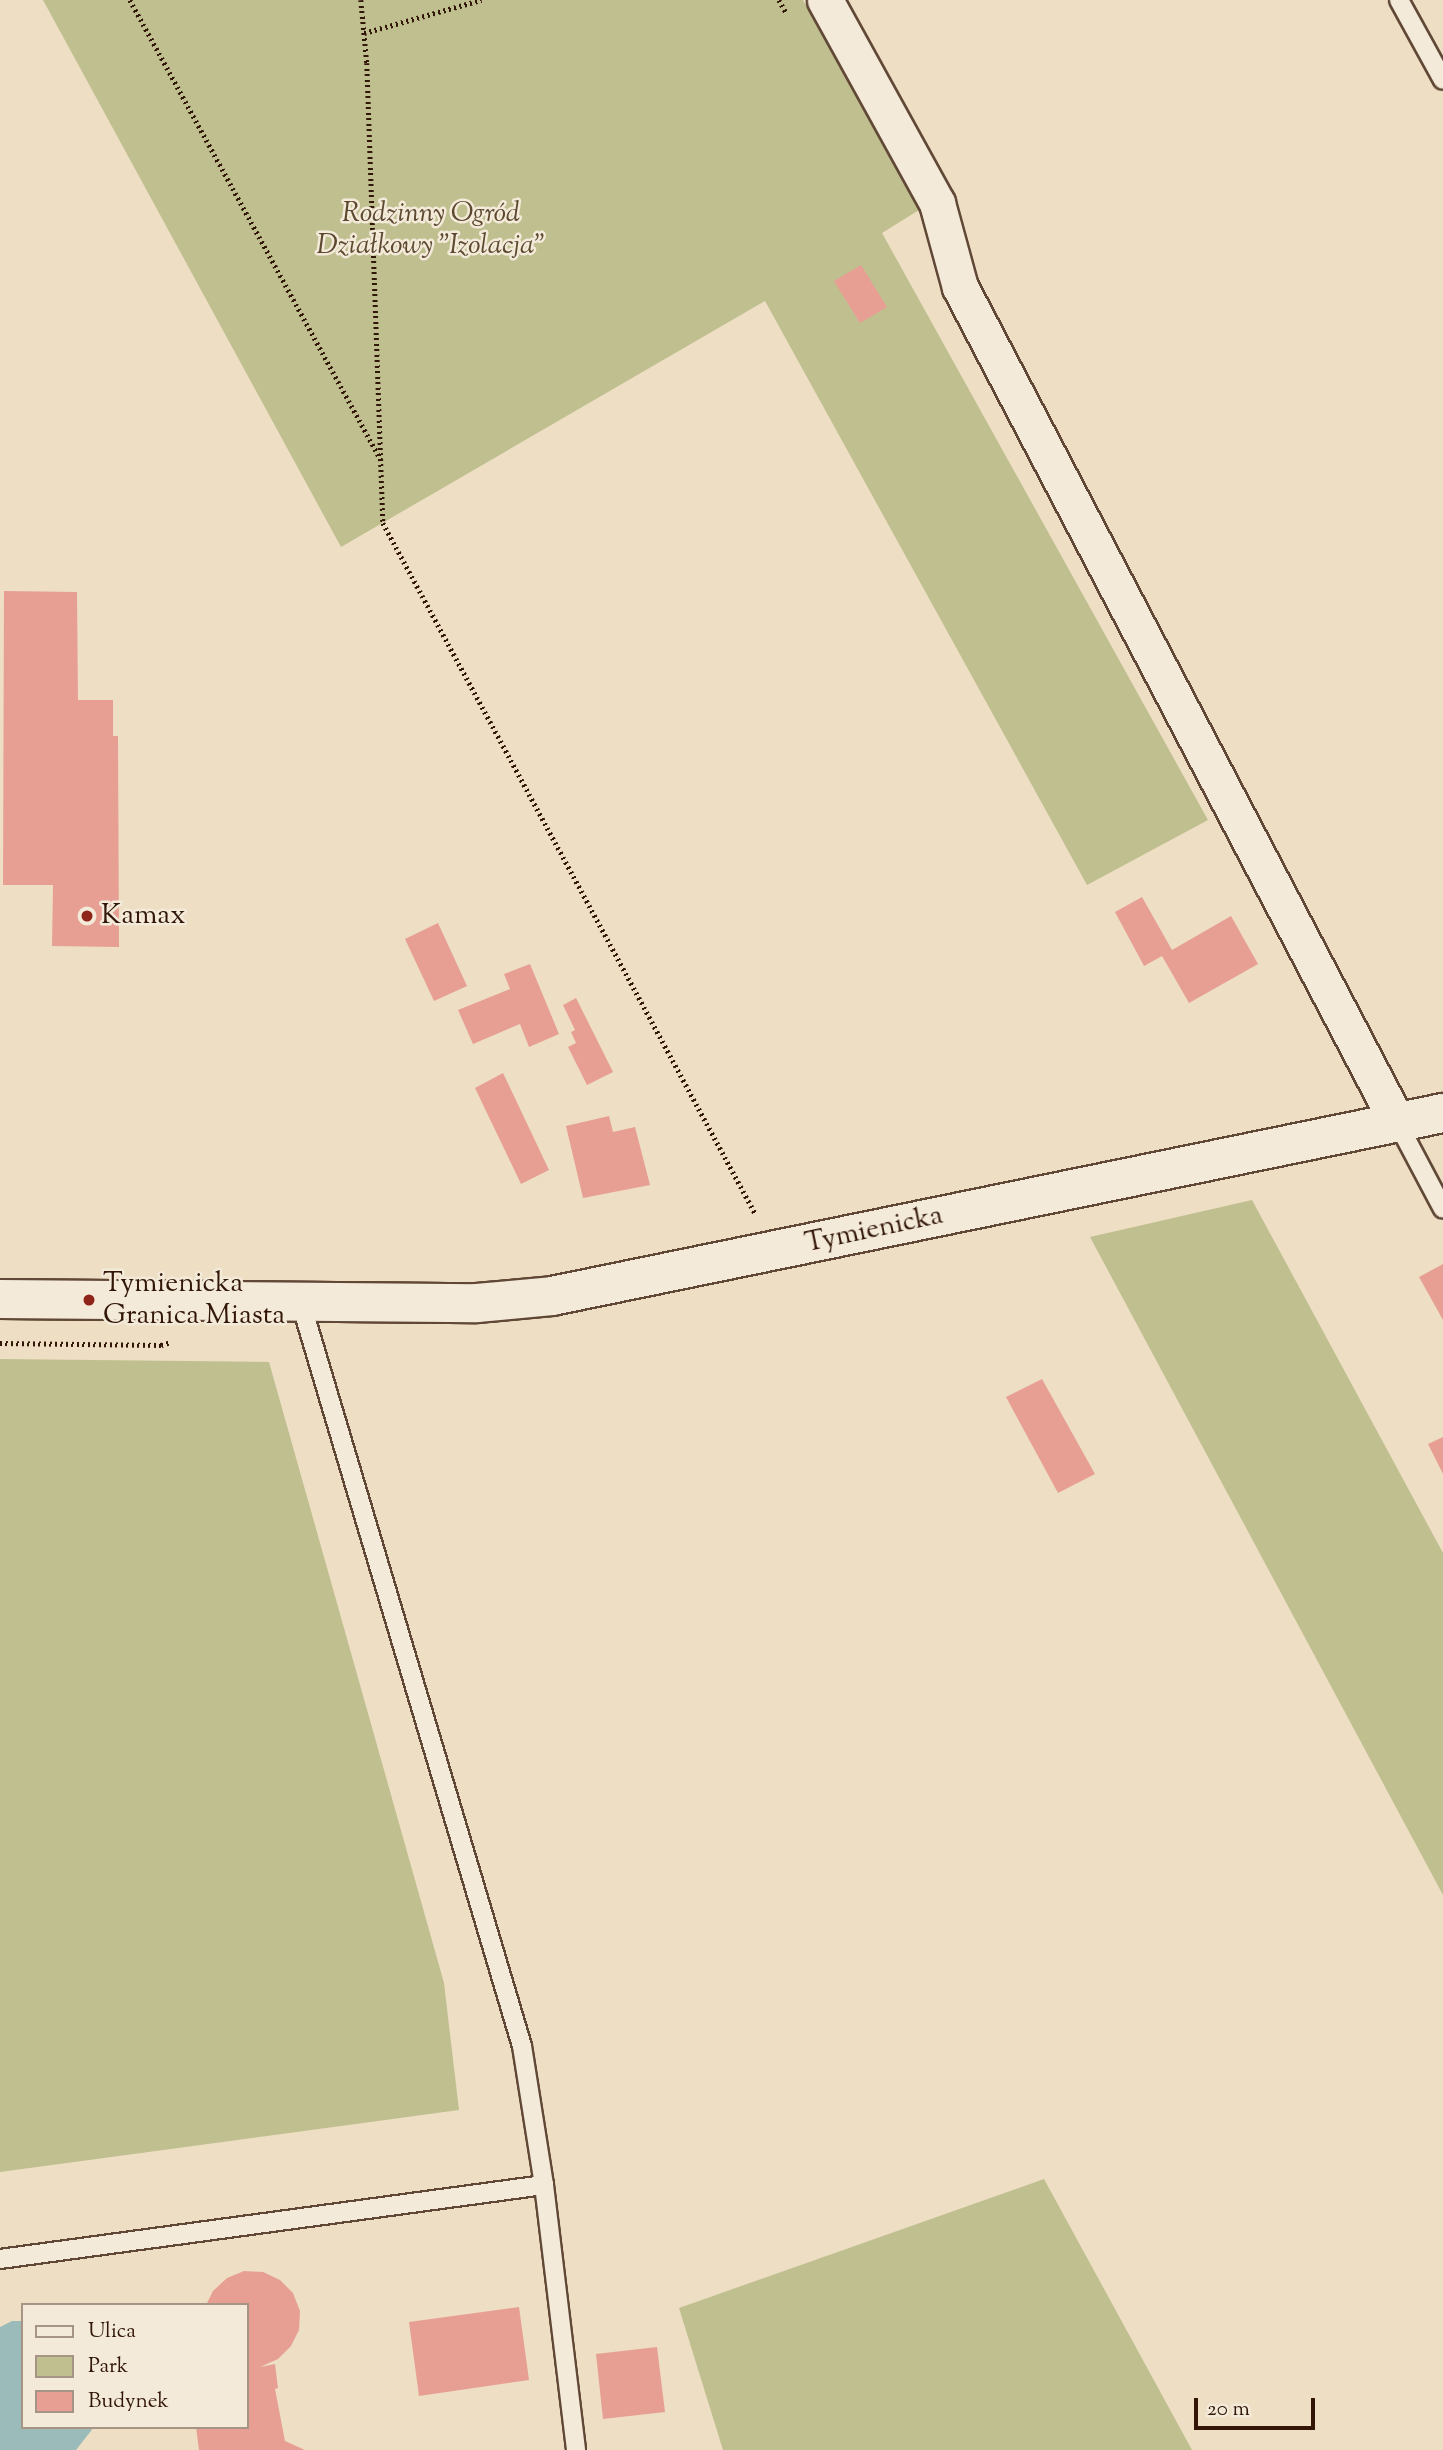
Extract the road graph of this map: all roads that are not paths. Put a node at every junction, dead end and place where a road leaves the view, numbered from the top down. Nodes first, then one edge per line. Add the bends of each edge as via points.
1 (825, 0) edge
2 (1399, 0) edge
3 (1443, 80) edge
4 (1443, 1113) edge
5 (1397, 1122) junction
6 (1443, 1209) edge
7 (0, 1299) edge
8 (300, 1300) junction
9 (544, 2185) junction
10 (0, 2259) edge
11 (576, 2450) edge

1 - 5 street via 937,203 960,287
2 - 3 lane
4 - 5 street, Tymienicka
5 - 6 lane
5 - 8 street, Tymienicka via 552,1296 477,1303
7 - 8 street, Tymienicka
8 - 9 lane via 522,2046
9 - 10 lane
9 - 11 lane

